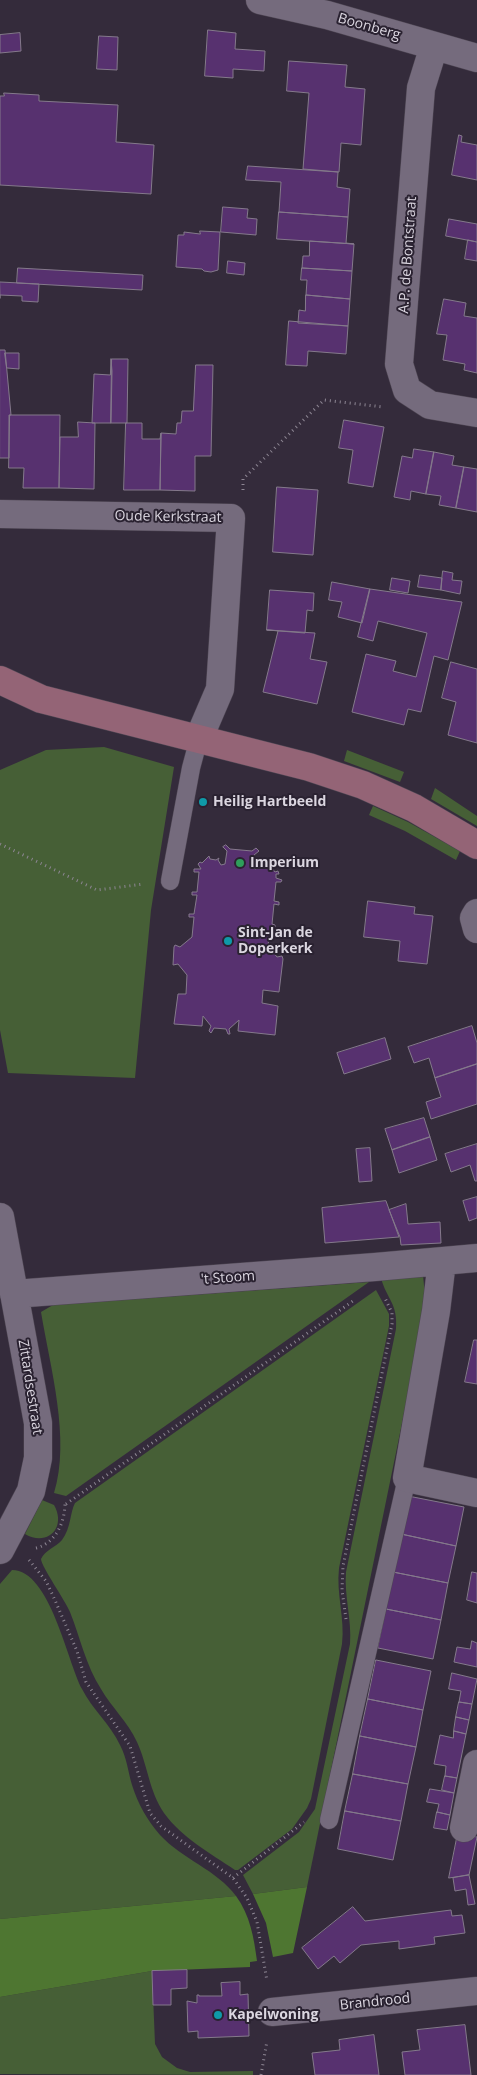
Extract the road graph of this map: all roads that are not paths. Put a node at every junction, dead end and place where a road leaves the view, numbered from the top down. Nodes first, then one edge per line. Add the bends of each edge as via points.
1 (260, 0) edge
2 (434, 46) junction
3 (477, 58) edge
4 (477, 413) edge
5 (0, 514) edge
6 (0, 680) edge
7 (199, 738) junction
8 (477, 845) edge
9 (170, 881) road end
10 (477, 912) edge
11 (477, 929) edge
12 (0, 1217) edge
13 (477, 1258) edge
14 (442, 1261) junction
15 (14, 1294) junction
16 (406, 1478) junction
17 (477, 1493) edge
18 (3, 1546) edge
19 (477, 1764) edge
20 (329, 1820) dead end
21 (464, 1828) dead end
22 (477, 1991) edge
23 (272, 2012) road end

1 - 2 street, Boonberg via 327,15
2 - 3 street, Boonberg
2 - 4 street, A.P. de Bontstraat via 421,88 399,364 406,390 430,405
5 - 7 street, Oude Kerkstraat via 231,518 220,689
6 - 7 street via 50,701
7 - 8 street via 309,767 362,785 414,808
7 - 9 lane via 190,768
10 - 11 street via 474,918
12 - 15 street, Zittardsestraat
13 - 14 street, 't Stoom
14 - 15 street, 't Stoom via 375,1276
14 - 16 street
15 - 18 street, Zittardsestraat via 38,1423 38,1458 31,1491
16 - 17 street
16 - 20 lane
19 - 21 street
22 - 23 street, Brandrood

